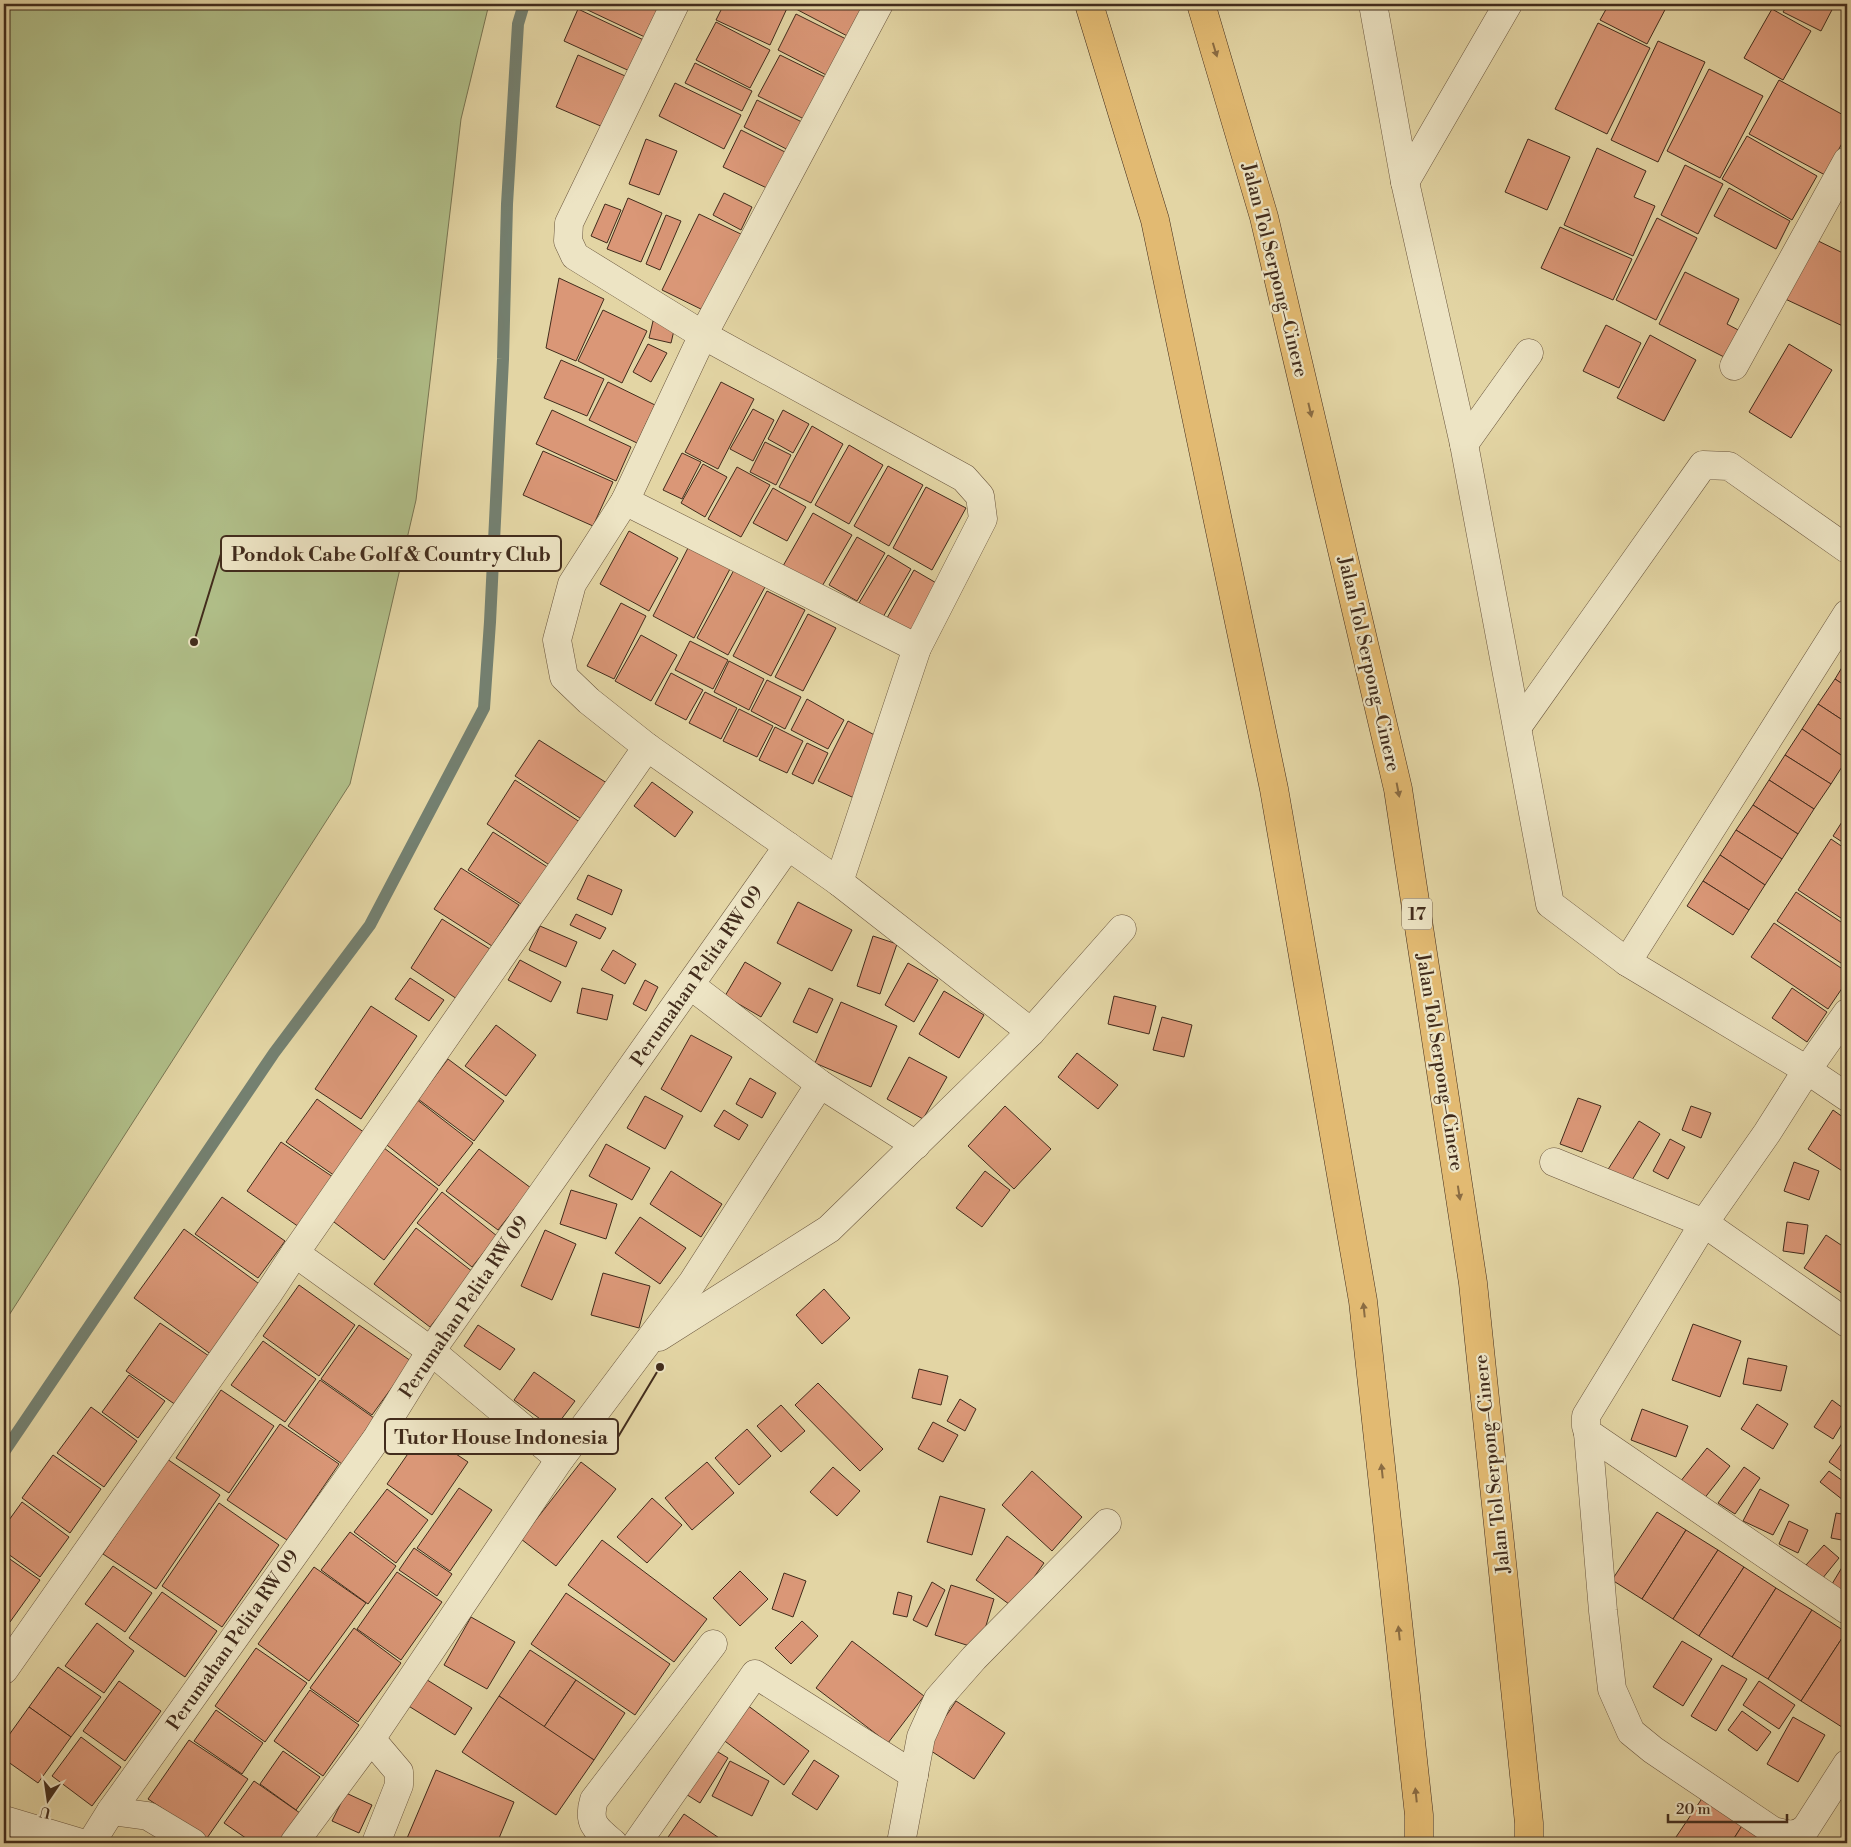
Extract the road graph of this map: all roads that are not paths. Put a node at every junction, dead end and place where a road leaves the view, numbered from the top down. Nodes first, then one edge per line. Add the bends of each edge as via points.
1 (675, 4) edge
2 (879, 4) edge
3 (1089, 4) edge
4 (1201, 4) edge
5 (1373, 4) edge
6 (1508, 4) edge
7 (1847, 161) edge
8 (1405, 182) junction
9 (702, 335) junction
10 (1529, 354) dead end
11 (1734, 366) dead end
12 (1464, 444) junction
13 (625, 501) junction
14 (1847, 549) edge
15 (1847, 614) edge
16 (917, 648) junction
17 (1518, 726) junction
18 (647, 747) junction
19 (788, 846) junction
20 (839, 882) junction
21 (1122, 930) dead end
22 (1627, 962) junction
23 (690, 985) junction
24 (1847, 1013) edge
25 (1031, 1032) junction
26 (1808, 1070) junction
27 (820, 1084) junction
28 (1847, 1097) edge
29 (916, 1145) junction
30 (1554, 1162) dead end
31 (1704, 1223) junction
32 (295, 1252) junction
33 (1847, 1323) edge
34 (645, 1346) junction
35 (431, 1351) junction
36 (1588, 1433) junction
37 (560, 1459) junction
38 (1107, 1523) dead end
39 (1847, 1610) edge
40 (713, 1644) dead end
41 (4, 1670) edge
42 (371, 1740) junction
43 (1847, 1764) edge
44 (914, 1775) junction
45 (111, 1811) junction
46 (4, 1820) edge
47 (29, 1836) edge
48 (81, 1843) edge
49 (91, 1843) edge
50 (193, 1843) edge
51 (294, 1843) edge
52 (376, 1843) edge
53 (614, 1843) edge
54 (637, 1843) edge
55 (901, 1843) edge
56 (1419, 1843) edge
57 (1529, 1843) edge

1 - 9 street via 569,223 568,241 575,256
2 - 9 street
56 -> 3 highway via 1418,1806 1363,1301 1274,789 1155,220
4 -> 57 highway, Jalan Tol Serpong–Cinere / 17 via 1264,216 1398,789 1473,1283
5 - 8 street
6 - 8 street
7 - 11 street
8 - 12 street
9 - 13 street
9 - 16 street via 964,478 980,496 983,519
10 - 12 street
12 - 17 street
13 - 16 street
13 - 18 street via 572,584 557,640 564,677
14 - 17 street via 1729,466 1703,466
15 - 22 street
16 - 20 street
17 - 22 street via 1550,904
18 - 19 street
18 - 32 street
19 - 20 street
19 - 23 street, Perumahan Pelita RW 09
20 - 25 street
21 - 25 street
22 - 26 street
23 - 27 street
23 - 35 street, Perumahan Pelita RW 09
24 - 26 street
25 - 29 street
26 - 28 street
26 - 31 street
27 - 29 street
27 - 34 street via 692,1283
29 - 34 street via 829,1229
30 - 31 street
31 - 33 street
31 - 36 street via 1586,1416
32 - 35 street
32 - 41 street
34 - 37 street
35 - 37 street
35 - 45 street, Perumahan Pelita RW 09 via 377,1438
36 - 39 street
36 - 43 street via 1612,1689 1632,1732 1653,1750 1773,1831 1790,1835 1806,1828
37 - 42 street
38 - 44 street via 938,1699 921,1737
40 - 53 street via 594,1800 590,1812 593,1822
42 - 51 street
42 - 52 street via 399,1772 400,1785
44 - 54 street via 755,1674
44 - 55 street
45 - 49 street, Perumahan Pelita RW 09
45 - 50 street via 148,1816
46 - 47 street
47 - 48 street

